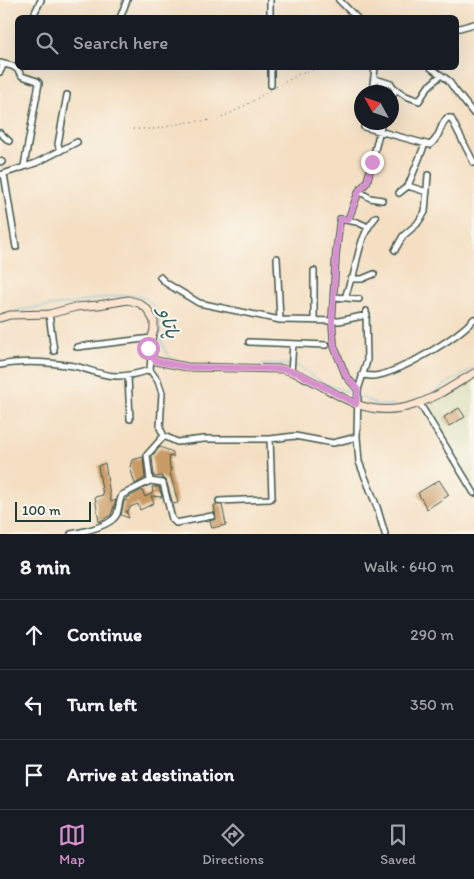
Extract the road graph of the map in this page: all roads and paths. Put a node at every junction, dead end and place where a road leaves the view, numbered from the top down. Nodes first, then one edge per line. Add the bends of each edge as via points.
1 (41, 0) edge
2 (127, 0) edge
3 (270, 0) edge
4 (339, 0) edge
5 (34, 12) dead end
6 (121, 15) edge
7 (270, 15) edge
8 (354, 15) edge
9 (474, 24) edge
10 (459, 27) edge
11 (2, 64) edge
12 (15, 67) edge
13 (18, 70) edge
14 (271, 70) edge
15 (313, 70) edge
16 (375, 70) edge
17 (434, 70) edge
18 (0, 72) edge
19 (441, 74) junction
20 (375, 79) junction
21 (271, 85) dead end
22 (374, 85) edge
23 (392, 85) edge
24 (399, 91) edge
25 (68, 95) dead end
26 (474, 114) edge
27 (133, 129) dead end
28 (373, 130) edge
29 (379, 132) junction
30 (0, 134) edge
31 (9, 141) dead end
32 (77, 142) dead end
33 (425, 144) junction
34 (60, 151) junction
35 (474, 162) edge
36 (24, 166) junction
37 (2, 174) edge
38 (428, 175) dead end
39 (408, 186) junction
40 (359, 191) junction
41 (427, 192) junction
42 (399, 193) dead end
43 (382, 200) dead end
44 (376, 217) dead end
45 (348, 220) junction
46 (368, 227) junction
47 (16, 247) dead end
48 (395, 250) dead end
49 (277, 258) dead end
50 (314, 271) dead end
51 (374, 274) dead end
52 (160, 277) dead end
53 (351, 279) junction
54 (334, 297) junction
55 (345, 298) junction
56 (359, 299) dead end
57 (49, 314) junction
58 (0, 318) edge
59 (474, 319) edge
60 (280, 320) junction
61 (314, 321) junction
62 (332, 321) junction
63 (152, 338) junction
64 (248, 342) dead end
65 (293, 344) junction
66 (326, 345) dead end
67 (77, 347) dead end
68 (54, 351) dead end
69 (151, 356) junction
70 (0, 365) edge
71 (150, 370) junction
72 (291, 372) junction
73 (474, 373) edge
74 (362, 375) junction
75 (128, 376) junction
76 (358, 390) junction
77 (356, 404) junction
78 (420, 404) junction
79 (130, 418) dead end
80 (164, 436) junction
81 (357, 437) junction
82 (270, 439) junction
83 (150, 481) junction
84 (474, 493) edge
85 (219, 501) dead end
86 (212, 516) dead end
87 (71, 534) edge
88 (385, 534) edge

1 - 5 street
2 - 6 street
3 - 7 street
4 - 8 street
9 - 10 street
11 - 12 street
11 - 18 street
13 - 36 street via 22,76 39,83
14 - 21 street
15 - 27 path via 221,118 156,129
16 - 20 street
17 - 19 street
19 - 24 street via 419,101
19 - 26 street
20 - 22 street
20 - 23 street
25 - 34 street via 58,144
28 - 29 street
29 - 33 street
29 - 40 street via 367,182
30 - 31 street
32 - 34 street
33 - 35 street via 430,145 438,138 444,122 451,118
33 - 39 street
34 - 36 street
36 - 37 street
37 - 47 street
38 - 41 street
39 - 41 street
39 - 42 street
40 - 43 street via 370,198
40 - 45 street
41 - 48 street via 425,212
44 - 46 street
45 - 46 street
45 - 54 street via 340,219
46 - 53 street
49 - 60 street
50 - 61 street
51 - 53 street
52 - 60 street via 199,303
53 - 55 street
54 - 55 street
54 - 62 street
55 - 56 street
57 - 58 street
57 - 63 street via 128,300 147,309 154,321
57 - 68 street
59 - 74 street via 452,339 416,360 374,376
60 - 61 street
61 - 62 street
62 - 74 street via 366,313 367,361
62 - 76 street via 334,346 346,376
63 - 67 street
63 - 69 street via 148,348
64 - 65 street
65 - 66 street
65 - 72 street
69 - 71 street
69 - 72 street via 156,361 187,367 283,369
70 - 75 street via 20,361 75,366 110,376
71 - 75 street
71 - 80 street via 162,393 160,428
72 - 77 street
73 - 78 street
74 - 76 street
75 - 79 street
76 - 77 street
77 - 78 street via 379,410 398,410
77 - 81 street
78 - 84 street
80 - 82 street via 177,442
80 - 83 street via 147,455
81 - 82 street via 333,443 295,436
81 - 88 street via 359,462
82 - 85 street via 272,497
83 - 86 street via 163,483 176,523
83 - 87 street via 122,495 114,519

